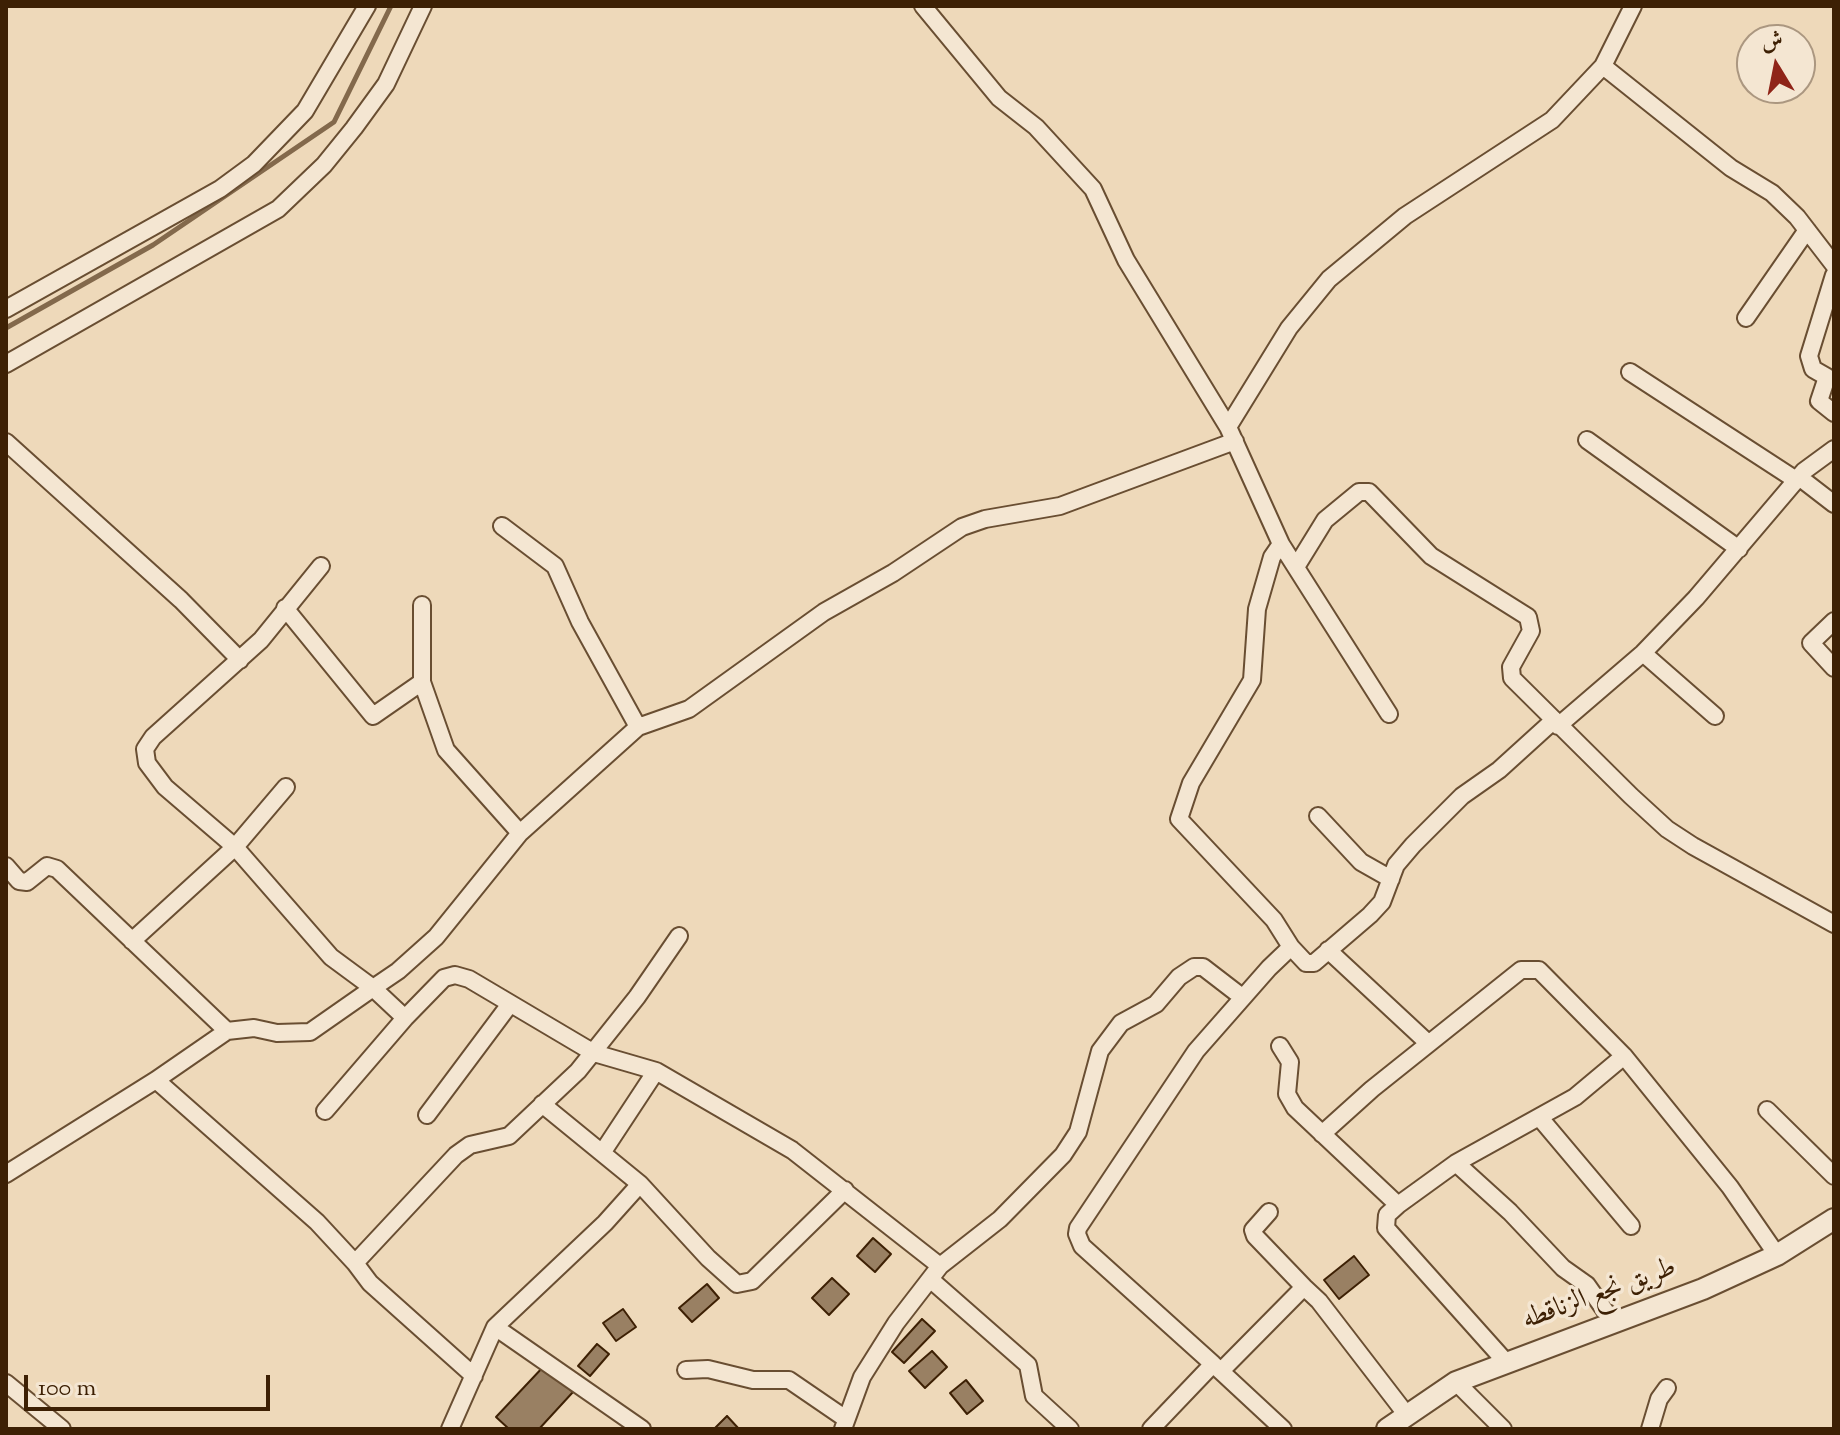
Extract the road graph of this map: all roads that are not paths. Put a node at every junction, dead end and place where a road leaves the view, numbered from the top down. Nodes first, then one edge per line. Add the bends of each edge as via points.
1 (367, 6) edge
2 (423, 6) edge
3 (923, 6) edge
4 (1633, 6) edge
5 (1603, 66) junction
6 (1807, 230) junction
7 (1834, 265) edge
8 (1834, 275) edge
9 (6, 309) edge
10 (1746, 318) dead end
11 (6, 364) edge
12 (1630, 372) dead end
13 (1834, 413) edge
14 (1232, 434) junction
15 (1587, 440) dead end
16 (6, 442) edge
17 (1834, 449) edge
18 (1798, 479) junction
19 (1834, 504) edge
20 (502, 526) dead end
21 (1281, 544) junction
22 (1739, 549) junction
23 (321, 566) dead end
24 (1296, 567) junction
25 (422, 605) dead end
26 (285, 608) junction
27 (1834, 621) edge
28 (1643, 653) junction
29 (240, 660) junction
30 (1834, 668) edge
31 (422, 682) junction
32 (1389, 714) dead end
33 (1715, 716) dead end
34 (1555, 723) junction
35 (638, 727) junction
36 (286, 787) dead end
37 (1318, 816) dead end
38 (520, 833) junction
39 (235, 847) junction
40 (6, 866) edge
41 (1391, 879) junction
42 (1834, 924) edge
43 (679, 936) dead end
44 (132, 941) junction
45 (1291, 947) junction
46 (1328, 950) junction
47 (373, 988) junction
48 (1242, 997) junction
49 (510, 1004) junction
50 (405, 1018) junction
51 (227, 1031) junction
52 (1428, 1043) junction
53 (1280, 1046) dead end
54 (594, 1053) junction
55 (1624, 1056) junction
56 (656, 1071) junction
57 (156, 1080) junction
58 (542, 1104) junction
59 (1767, 1110) dead end
60 (325, 1111) dead end
61 (427, 1115) dead end
62 (1540, 1118) junction
63 (1322, 1134) junction
64 (602, 1153) junction
65 (1456, 1163) junction
66 (6, 1174) edge
67 (1834, 1176) edge
68 (640, 1184) junction
69 (845, 1190) junction
70 (1398, 1205) junction
71 (1269, 1212) dead end
72 (1834, 1219) edge
73 (1631, 1226) dead end
74 (1777, 1255) junction
75 (355, 1263) junction
76 (940, 1266) junction
77 (930, 1279) junction
78 (1304, 1287) junction
79 (1613, 1322) junction
80 (495, 1327) junction
81 (1505, 1361) junction
82 (1217, 1367) junction
83 (686, 1370) dead end
84 (474, 1376) junction
85 (1456, 1382) junction
86 (6, 1383) edge
87 (1667, 1388) dead end
88 (1406, 1414) junction
89 (845, 1424) edge
90 (62, 1429) edge
91 (450, 1429) edge
92 (642, 1429) edge
93 (1070, 1429) edge
94 (1151, 1429) edge
95 (1283, 1429) edge
96 (1387, 1429) edge
97 (1503, 1429) edge
98 (1650, 1429) edge

1 - 9 street via 305,111 254,164 220,189
2 - 11 street via 404,52 362,117 324,165 278,209
3 - 14 street via 999,98 1036,127 1093,189 1126,260
4 - 5 street
5 - 6 street via 1731,168 1772,193
5 - 14 street via 1552,120 1405,216 1329,279 1289,328
6 - 7 street
6 - 10 street
8 - 13 street via 1809,356 1813,369 1827,377 1819,401
12 - 18 street
14 - 21 street
14 - 35 street via 1060,506 962,527 824,612 689,709
15 - 22 street
16 - 29 street
17 - 18 street
18 - 19 street
18 - 22 street
20 - 35 street via 555,566
21 - 24 street
21 - 45 street via 1257,609 1252,680 1196,773 1179,819 1274,920
22 - 28 street
23 - 26 street
24 - 32 street
24 - 34 street via 1325,520 1356,494 1369,492 1431,556 1528,617 1531,631 1510,673
25 - 31 street
26 - 29 street
26 - 31 street via 373,716
27 - 30 street via 1811,643
28 - 33 street
28 - 34 street
29 - 39 street via 145,749 147,763 165,787
31 - 38 street via 446,750
34 - 41 street via 1462,796 1396,865
34 - 42 street via 1667,829
35 - 38 street
36 - 39 street
37 - 41 street via 1361,862
38 - 47 street via 436,937
39 - 44 street
39 - 47 street via 331,957
40 - 44 street via 23,882 47,866 57,869
41 - 46 street via 1382,902
43 - 54 street
44 - 51 street
45 - 46 street via 1308,964
45 - 48 street
46 - 52 street
47 - 50 street
47 - 51 street via 310,1032
48 - 76 street via 1203,967 1194,967 1156,1004 1121,1023 1100,1051 1082,1122 1063,1155 1000,1219
48 - 82 street via 1168,1090 1077,1234 1082,1246
49 - 50 street via 469,979 450,976
49 - 54 street
49 - 61 street
50 - 60 street
51 - 57 street
52 - 55 street via 1508,978 1531,968 1580,1008
52 - 63 street
53 - 63 street via 1291,1067 1289,1100
54 - 56 street
54 - 58 street
55 - 62 street
55 - 74 street via 1730,1187
56 - 64 street
56 - 69 street via 792,1150
57 - 66 street
57 - 75 street via 317,1222
58 - 64 street
58 - 75 street via 509,1136 470,1145 456,1155
59 - 67 street
62 - 65 street
62 - 73 street
63 - 70 street
64 - 68 street
65 - 70 street
65 - 79 street via 1587,1285
68 - 69 street via 737,1284 752,1281
68 - 80 street
69 - 76 street
70 - 81 street via 1387,1215 1386,1228
71 - 78 street via 1253,1230 1255,1236
72 - 74 street, طريق نجع الزناقطه
74 - 79 street, طريق نجع الزناقطه
75 - 84 street via 370,1283
76 - 77 street
77 - 89 street via 862,1377
77 - 93 street via 1028,1365 1034,1396
78 - 82 street
78 - 88 street
79 - 81 street, طريق نجع الزناقطه
80 - 84 street
80 - 92 street
81 - 85 street, طريق نجع الزناقطه
82 - 94 street
82 - 95 street
83 - 89 street via 789,1380
84 - 91 street
85 - 88 street, طريق نجع الزناقطه
85 - 97 street
86 - 90 street
87 - 98 street
88 - 96 street, طريق نجع الزناقطه

